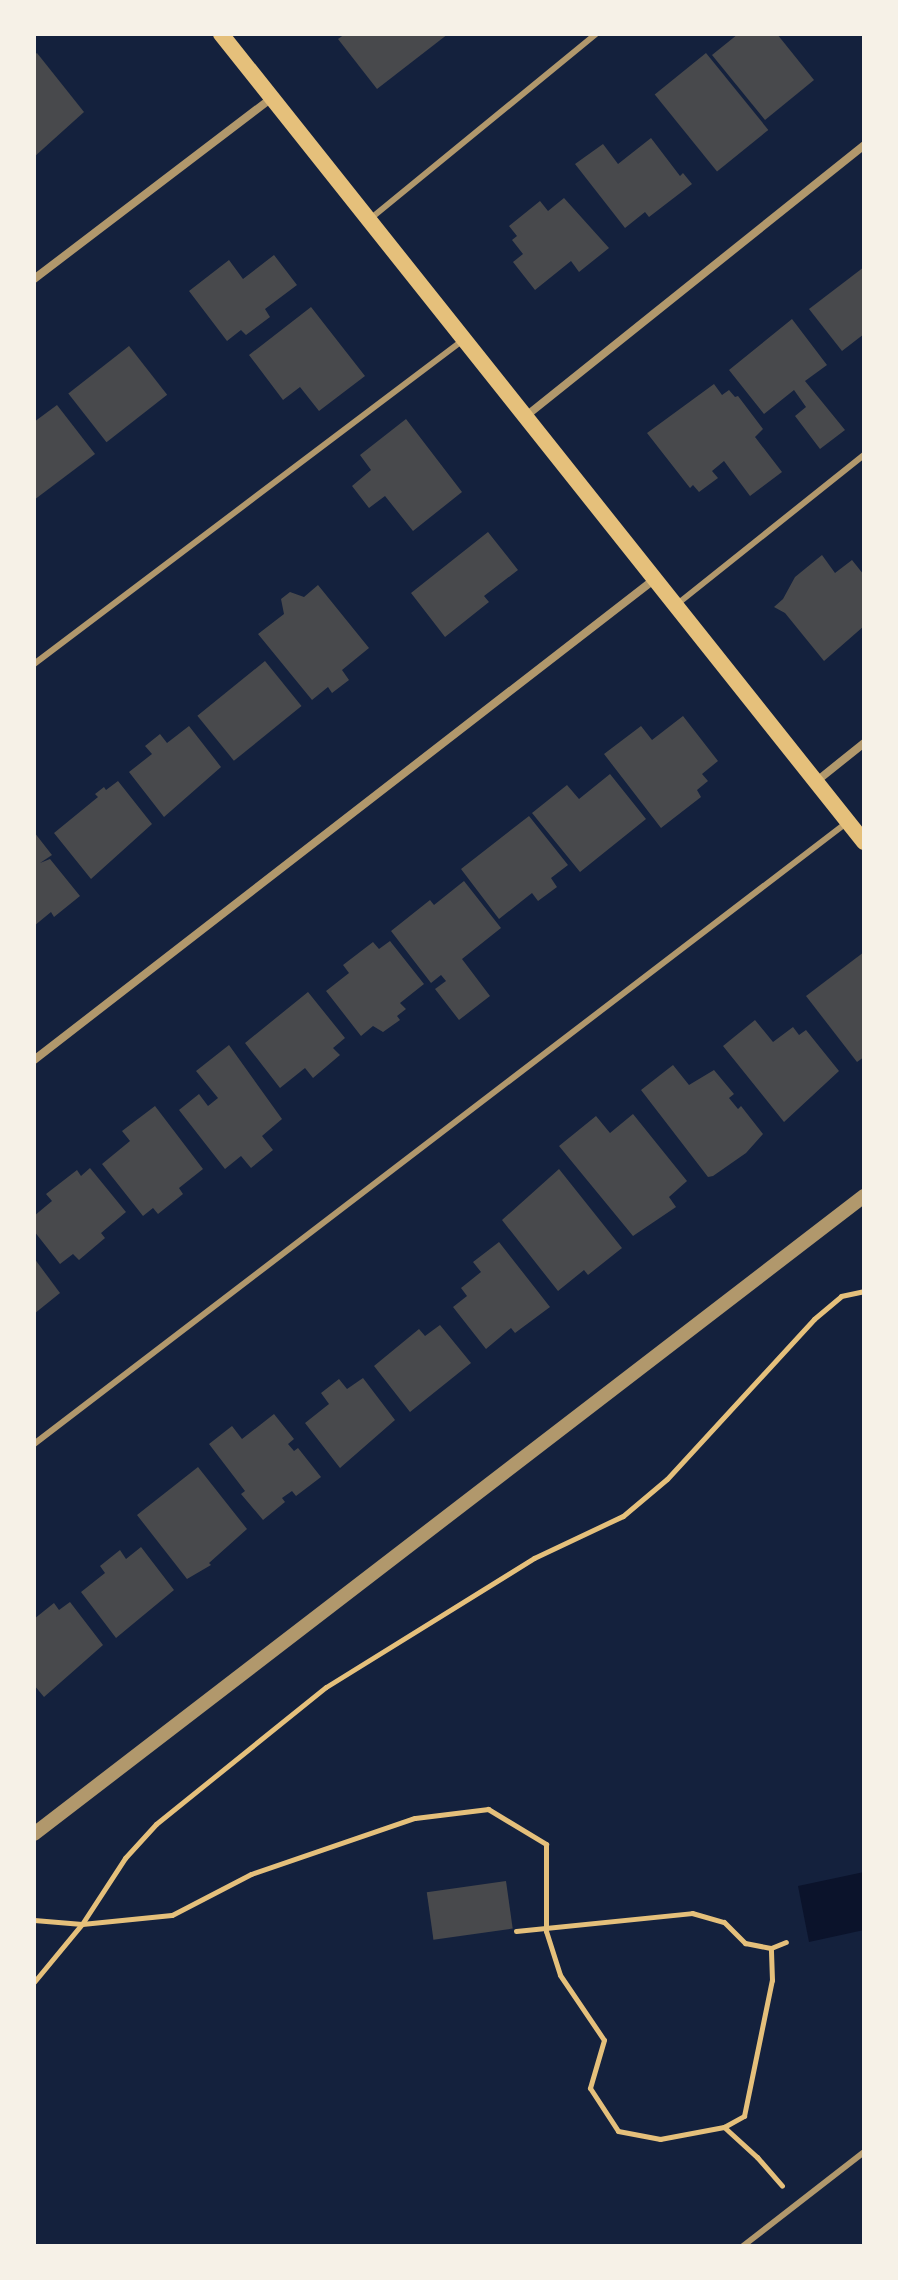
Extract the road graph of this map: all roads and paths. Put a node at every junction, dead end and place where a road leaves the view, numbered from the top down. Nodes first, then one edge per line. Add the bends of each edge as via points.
1 (221, 34) edge
2 (596, 34) edge
3 (272, 98) junction
4 (864, 145) edge
5 (368, 221) junction
6 (34, 279) edge
7 (466, 338) junction
8 (526, 416) junction
9 (864, 455) edge
10 (656, 578) junction
11 (676, 605) junction
12 (34, 664) edge
13 (864, 743) edge
14 (818, 780) junction
15 (848, 822) junction
16 (864, 842) edge
17 (34, 1060) edge
18 (864, 1196) edge
19 (864, 1291) edge
20 (34, 1444) edge
21 (34, 1834) edge
22 (34, 1920) edge
23 (82, 1924) junction
24 (516, 1931) dead end
25 (546, 1931) junction
26 (786, 1942) dead end
27 (771, 1948) junction
28 (34, 1982) edge
29 (724, 2127) junction
30 (864, 2152) edge
31 (797, 2204) junction
32 (743, 2246) edge

1 - 3 main road
2 - 5 lane
3 - 5 main road
3 - 6 street
4 - 8 street
5 - 7 main road
7 - 8 main road
7 - 12 lane
8 - 10 main road
9 - 11 lane
10 - 11 main road
10 - 17 street
11 - 14 main road
13 - 14 street
14 - 15 main road
15 - 16 main road
15 - 20 lane
18 - 21 street
19 - 23 path via 841,1296 814,1319 667,1479 623,1516 534,1558 326,1687 156,1824 125,1858
22 - 23 path
23 - 25 path via 172,1915 251,1874 400,1823 488,1809 546,1844
23 - 28 path
24 - 25 path
25 - 27 path via 692,1913 724,1922 745,1943
25 - 29 path via 560,1975 604,2040 590,2088 618,2131 660,2139
26 - 27 path
27 - 29 path via 772,1980 744,2116
29 - 31 path
30 - 31 lane
31 - 32 lane

